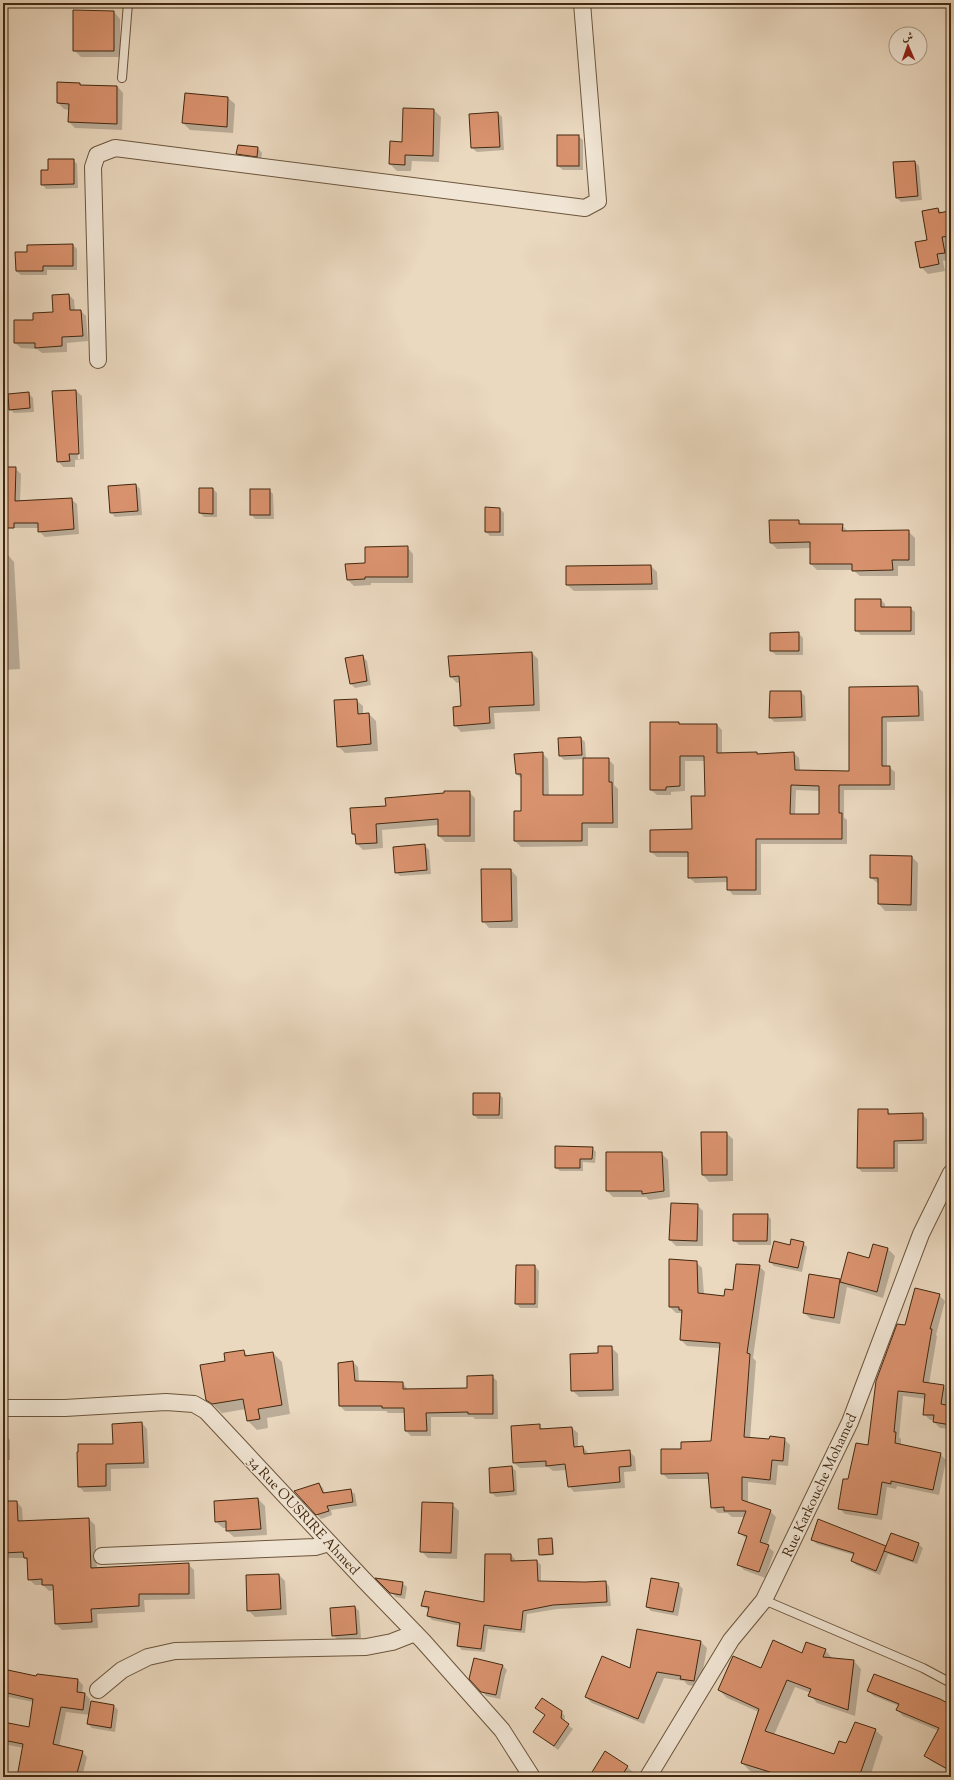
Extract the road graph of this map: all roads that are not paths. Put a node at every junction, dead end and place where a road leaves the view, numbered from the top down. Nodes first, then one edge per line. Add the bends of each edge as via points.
1 (128, 3) edge
2 (582, 3) edge
3 (122, 78) dead end
4 (98, 360) dead end
5 (951, 1173) edge
6 (3, 1408) edge
7 (329, 1542) junction
8 (102, 1556) dead end
9 (764, 1600) junction
10 (415, 1633) junction
11 (951, 1683) edge
12 (98, 1690) dead end
13 (532, 1777) edge
14 (648, 1777) edge

1 - 3 lane
2 - 4 street via 598,201 585,208 115,148 97,155 93,167
5 - 9 street, Rue Karkouche Mohamed via 921,1234 850,1422
6 - 7 street, 34 Rue OUSRIRE Ahmed via 65,1408 166,1402 194,1404 206,1410
7 - 8 street via 315,1547
7 - 10 street, 34 Rue OUSRIRE Ahmed
9 - 11 lane via 923,1668
9 - 14 street, Rue Karkouche Mohamed via 732,1640
10 - 12 street via 392,1642 366,1647 175,1650 148,1657 122,1670
10 - 13 street, 34 Rue OUSRIRE Ahmed via 502,1730

